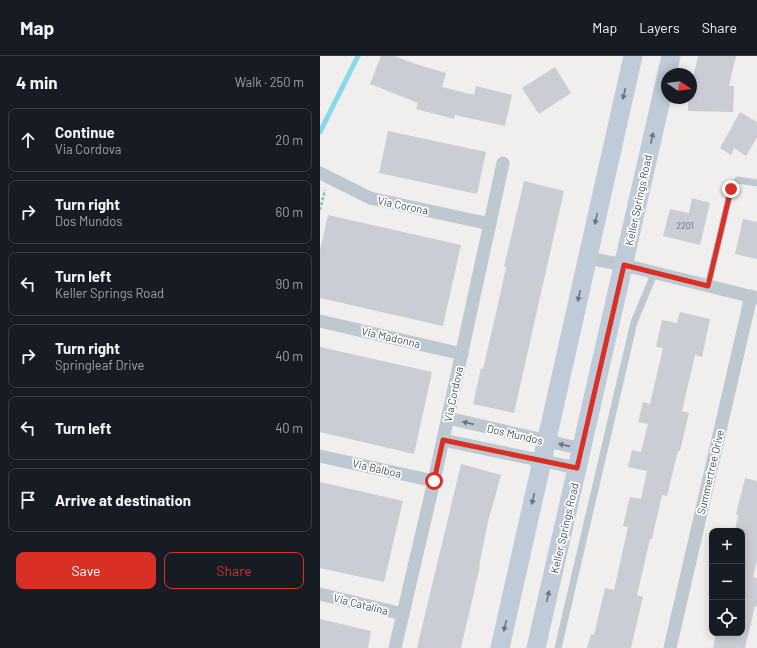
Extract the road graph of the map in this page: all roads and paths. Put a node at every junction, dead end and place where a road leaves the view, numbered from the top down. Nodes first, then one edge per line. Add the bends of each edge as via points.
1 (633, 56) edge
2 (670, 56) edge
3 (503, 163) dead end
4 (324, 175) edge
5 (757, 183) edge
6 (320, 210) edge
7 (490, 224) junction
8 (588, 258) junction
9 (624, 265) junction
10 (655, 272) junction
11 (708, 286) junction
12 (754, 297) edge
13 (320, 321) edge
14 (462, 354) junction
15 (448, 418) junction
16 (443, 440) junction
17 (547, 441) junction
18 (582, 449) junction
19 (320, 456) edge
20 (542, 461) junction
21 (577, 468) junction
22 (434, 481) junction
23 (320, 594) edge
24 (402, 614) junction
25 (395, 648) edge
26 (500, 648) edge
27 (536, 648) edge
28 (558, 648) edge
29 (670, 648) edge

1 -> 8 main road
9 -> 2 main road, Keller Springs Road
3 - 7 street, Via Cordova
4 - 6 path
4 - 7 street, Via Corona via 370,198
5 - 11 lane via 738,180 731,189
7 - 14 street, Via Cordova
8 - 9 street
8 -> 17 main road
9 - 10 street
9 - 18 main road, Keller Springs Road
10 - 11 street
10 - 28 lane via 634,322
11 - 12 street
12 - 29 street, Summertree Drive
13 - 14 street, Via Madonna
14 - 15 street, Via Cordova
15 - 16 street, Via Cordova
17 -> 15 street, Dos Mundos
16 - 20 street, Dos Mundos
16 - 22 street, Via Cordova
18 -> 17 street, Dos Mundos
17 - 20 main road
18 - 21 main road, Keller Springs Road
19 - 22 street, Via Balboa
20 - 21 street, Dos Mundos
20 -> 26 main road
27 -> 21 main road, Keller Springs Road
22 - 24 street, Via Cordova
23 - 24 street, Via Catalina
24 - 25 street, Via Cordova

